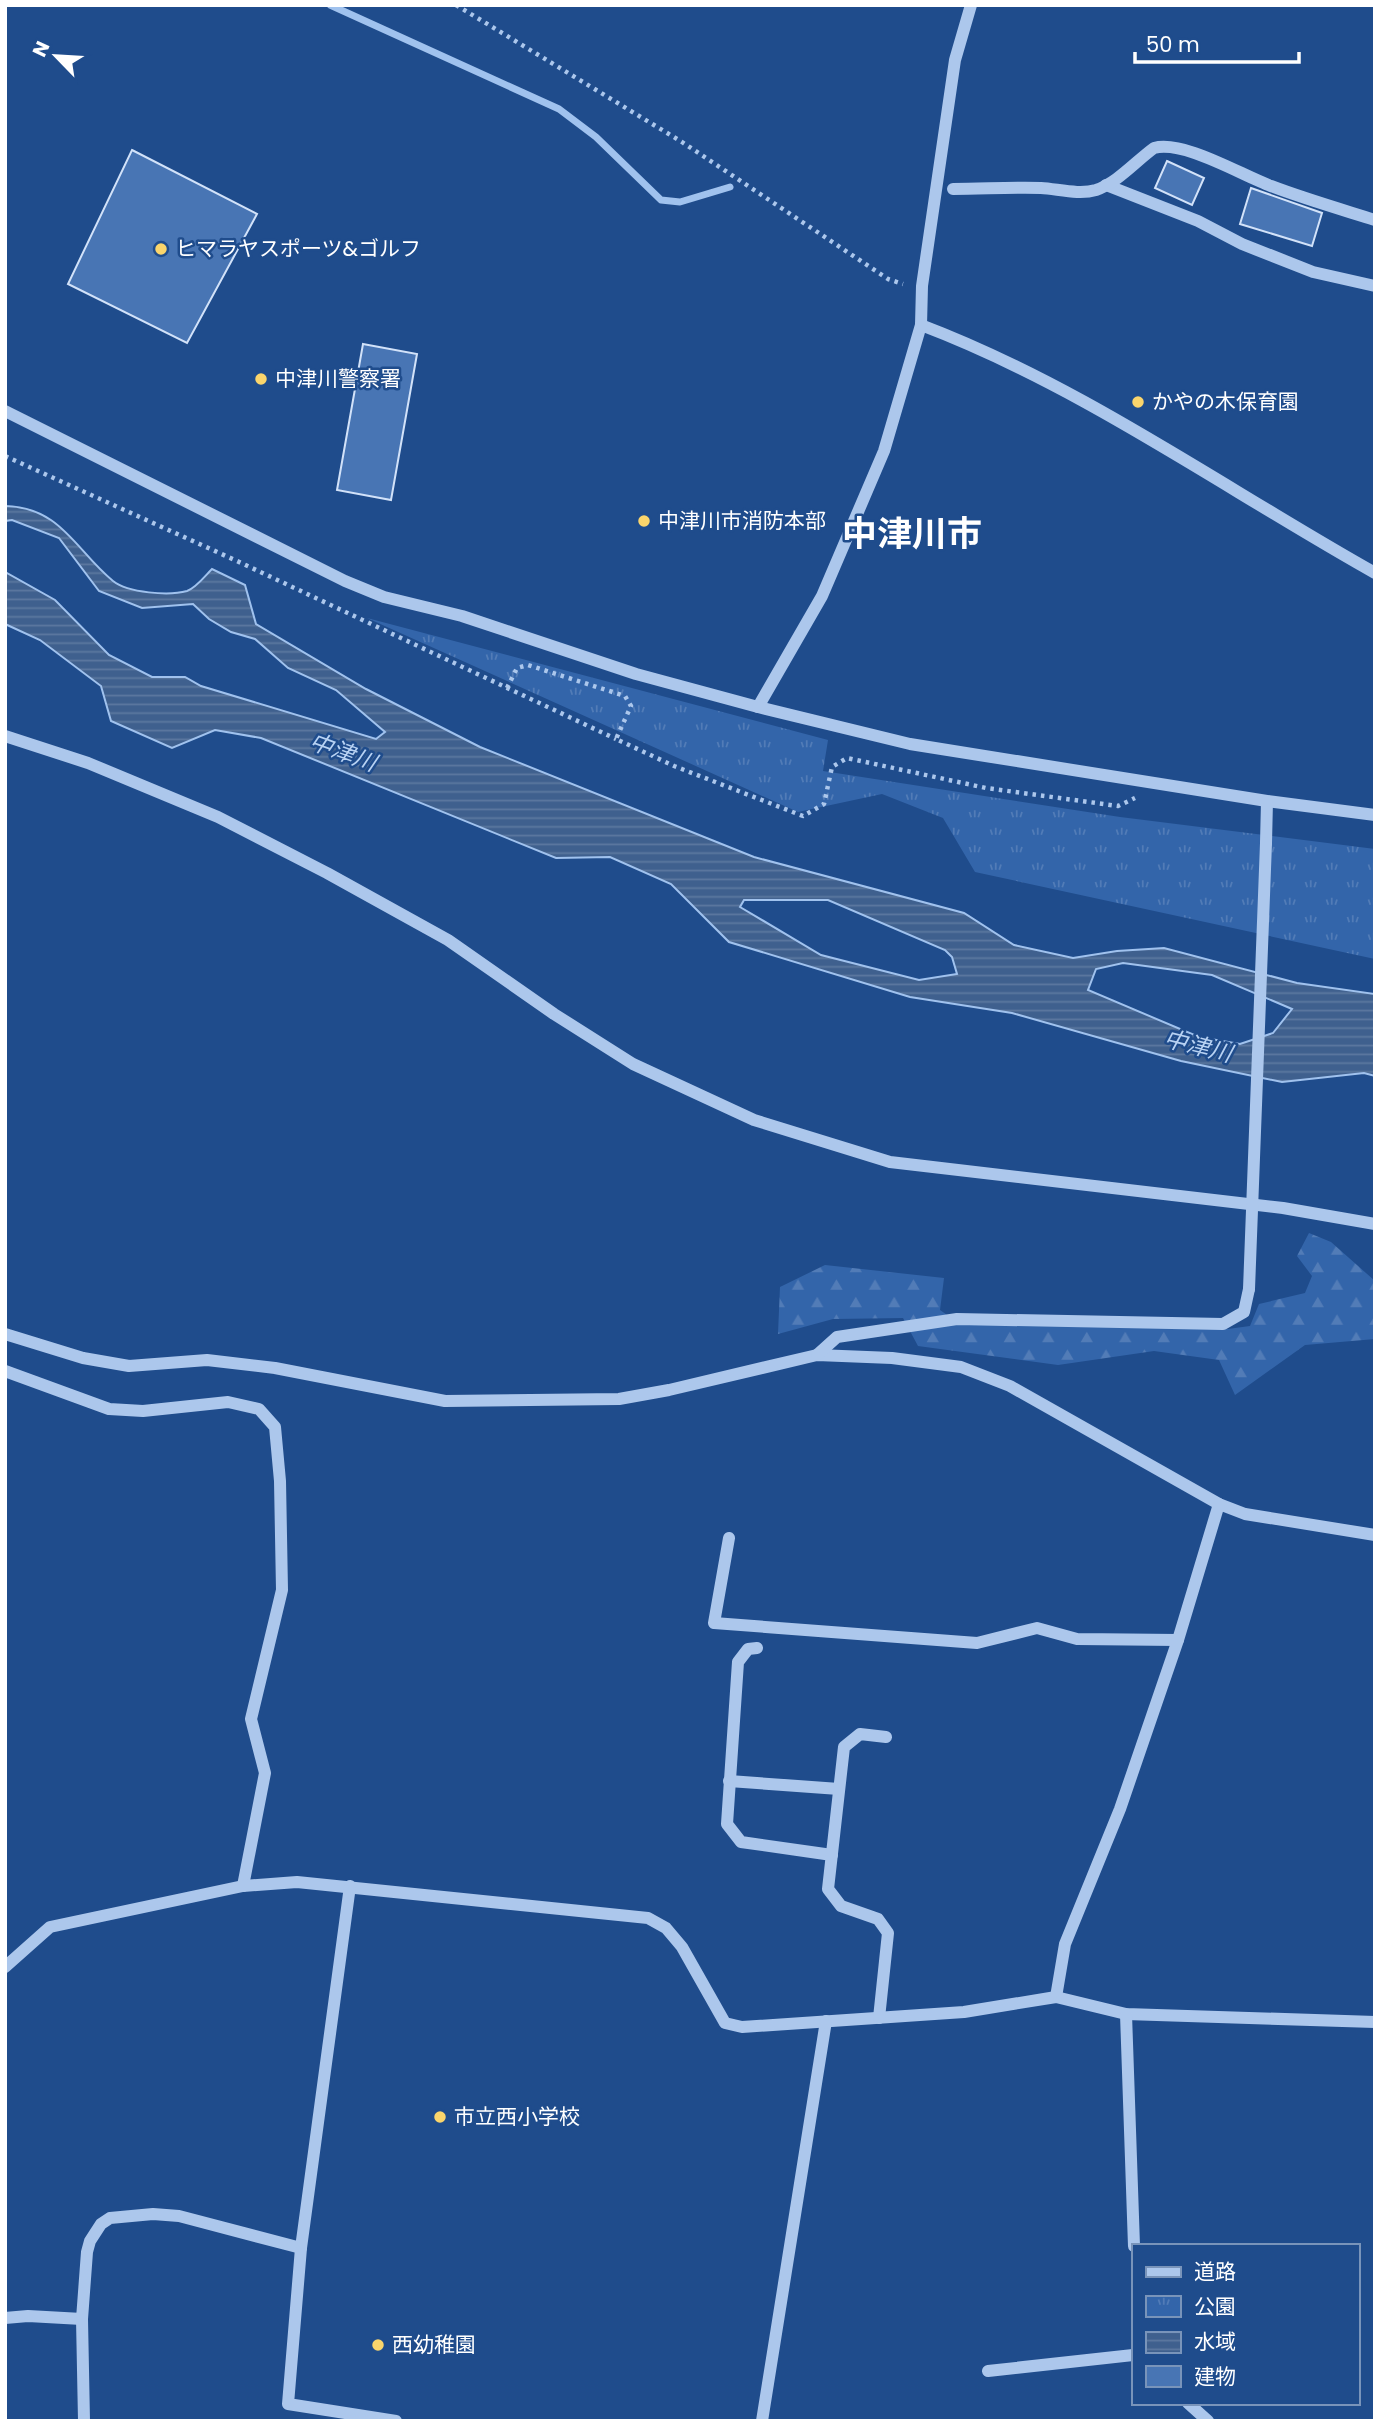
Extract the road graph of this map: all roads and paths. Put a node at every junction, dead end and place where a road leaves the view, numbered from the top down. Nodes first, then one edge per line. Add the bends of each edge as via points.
1 (456, 5) edge
2 (971, 5) edge
3 (1106, 185) junction
4 (953, 189) dead end
5 (1375, 220) edge
6 (903, 284) dead end
7 (1375, 286) edge
8 (921, 325) junction
9 (5, 411) edge
10 (5, 456) edge
11 (1375, 573) edge
12 (507, 688) junction
13 (758, 708) junction
14 (5, 736) edge
15 (616, 739) junction
16 (1143, 781) junction
17 (1267, 801) junction
18 (1375, 815) edge
19 (1375, 1224) edge
20 (5, 1334) edge
21 (817, 1355) junction
22 (5, 1371) edge
23 (1219, 1504) junction
24 (1375, 1535) edge
25 (729, 1538) dead end
26 (1178, 1640) junction
27 (757, 1648) dead end
28 (886, 1737) dead end
29 (729, 1781) junction
30 (839, 1789) junction
31 (832, 1855) junction
32 (243, 1886) junction
33 (350, 1886) junction
34 (5, 1967) edge
35 (1056, 1997) junction
36 (1126, 2014) junction
37 (879, 2018) junction
38 (826, 2021) junction
39 (1375, 2022) edge
40 (1134, 2244) edge
41 (301, 2248) junction
42 (5, 2318) edge
43 (82, 2319) junction
44 (1132, 2355) edge
45 (988, 2371) dead end
46 (1190, 2405) edge
47 (84, 2421) edge
48 (396, 2421) edge
49 (762, 2421) edge
50 (1208, 2421) edge

1 - 6 path via 670,134 888,279
2 - 8 street via 955,60 922,286
3 - 4 street via 1083,192
3 - 5 street via 1154,148 1182,148 1272,186
3 - 7 street via 1314,272
8 - 11 street via 1036,375
8 - 13 street via 879,463 822,596
9 - 13 street via 384,597 462,616 636,674
10 - 12 path
12 - 15 path
12 - 15 path via 517,668 528,665 625,696 631,706
13 - 16 street via 910,744
14 - 19 street via 88,763 206,812 327,873 448,940 633,1064 754,1120 890,1162 1283,1208
15 - 16 path via 803,816 824,804 832,767 847,758 986,788 1118,806 1134,798
16 - 17 street
17 - 18 street
17 - 21 street, bridge via 1250,1289 1244,1312 1223,1324 957,1319 837,1337
20 - 21 street via 83,1359 129,1366 207,1360 275,1368 445,1401 619,1399
21 - 23 street via 961,1367 1010,1386
22 - 32 street via 109,1409 143,1411 229,1402 259,1409 275,1427 282,1590 251,1718 265,1773
23 - 24 street via 1245,1514
23 - 26 street
25 - 26 street via 713,1623 977,1643 1037,1628 1077,1639
26 - 35 street via 1120,1809 1065,1944
27 - 29 street via 748,1649 738,1662
28 - 30 street via 860,1734 844,1747
29 - 30 street
29 - 31 street via 727,1824 741,1842
30 - 31 street
31 - 37 street via 828,1889 841,1906 878,1919 888,1933
32 - 33 street via 297,1882
32 - 34 street via 50,1927
33 - 38 street via 648,1918 666,1928 682,1947 725,2023 742,2027
33 - 41 street
35 - 36 street
35 - 37 street via 964,2012
36 - 39 street
36 - 40 street
37 - 38 street
38 - 49 street
41 - 43 street via 179,2216 110,2218 90,2241
41 - 48 street via 288,2404
42 - 43 street
43 - 47 street
44 - 45 street
46 - 50 street

